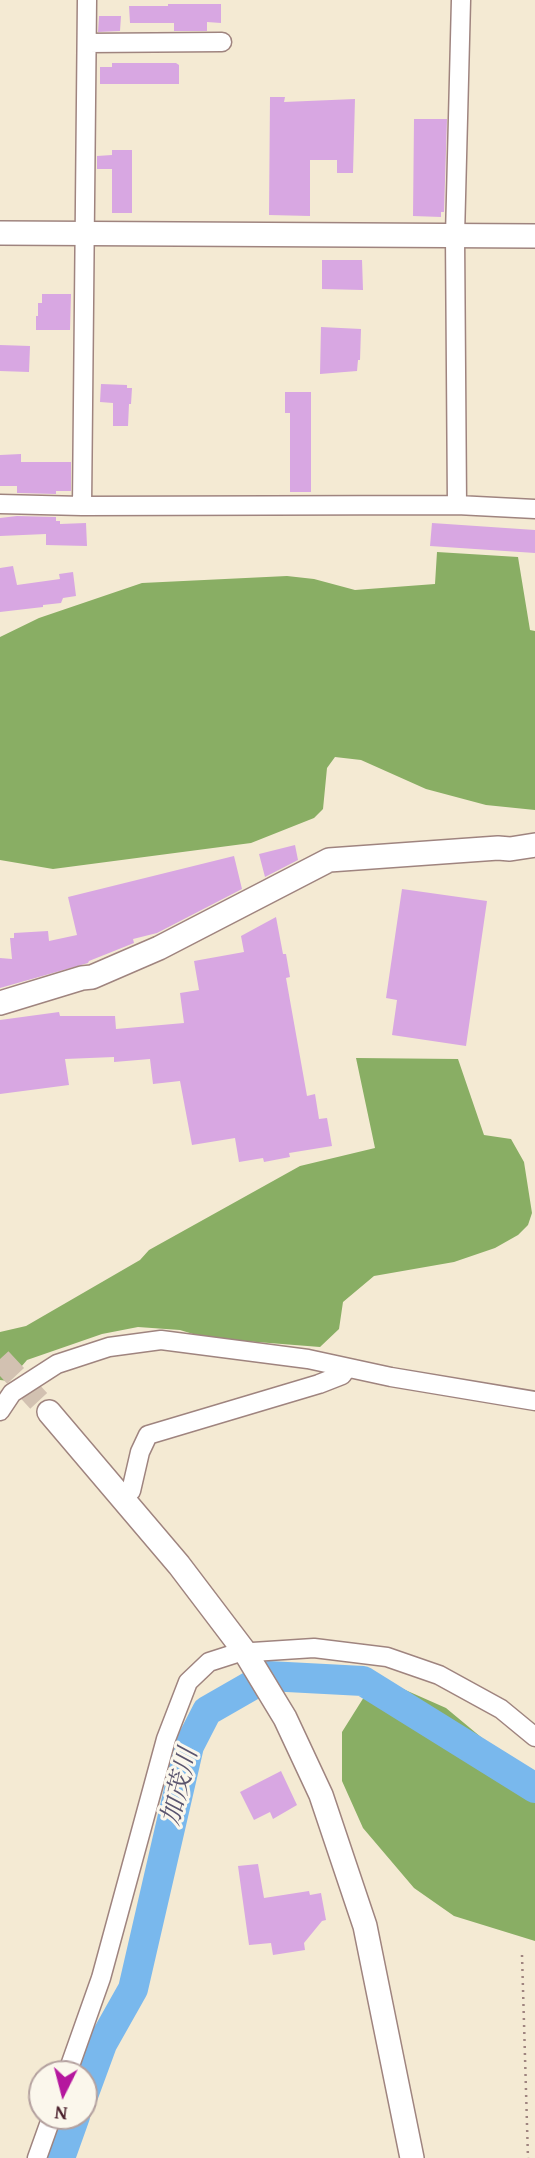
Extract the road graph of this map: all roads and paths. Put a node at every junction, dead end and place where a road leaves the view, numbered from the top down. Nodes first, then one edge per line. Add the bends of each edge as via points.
1 (87, 0) edge
2 (461, 0) edge
3 (222, 42) dead end
4 (86, 43) junction
5 (0, 233) edge
6 (85, 234) junction
7 (455, 236) junction
8 (535, 236) edge
9 (0, 503) edge
10 (457, 505) junction
11 (82, 506) junction
12 (535, 509) edge
13 (535, 845) edge
14 (0, 1003) edge
15 (346, 1369) junction
16 (6, 1392) edge
17 (535, 1401) edge
18 (0, 1411) edge
19 (49, 1412) tunnel mouth
20 (122, 1497) junction
21 (246, 1653) junction
22 (535, 1737) edge
23 (522, 1955) dead end
24 (72, 2060) edge
25 (47, 2130) edge
26 (37, 2158) edge
27 (412, 2158) edge
28 (528, 2158) edge

1 - 4 street
2 - 7 street
3 - 4 street
4 - 6 street
5 - 6 street
6 - 7 street
6 - 11 street
7 - 8 street
7 - 10 street
9 - 11 street
10 - 11 street
10 - 12 street
13 - 14 street via 329,860 159,948 92,977
15 - 16 street via 308,1359 161,1340 109,1347 57,1364
15 - 17 street
15 - 20 street via 319,1384 148,1435 131,1491
16 - 18 street
19 - 20 street
20 - 21 street
21 - 22 street via 314,1648 387,1657 439,1675 500,1709
21 - 24 street via 209,1662 188,1682 166,1739 101,1978
21 - 27 street via 285,1718 321,1796 365,1926
23 - 28 path
25 - 26 street

